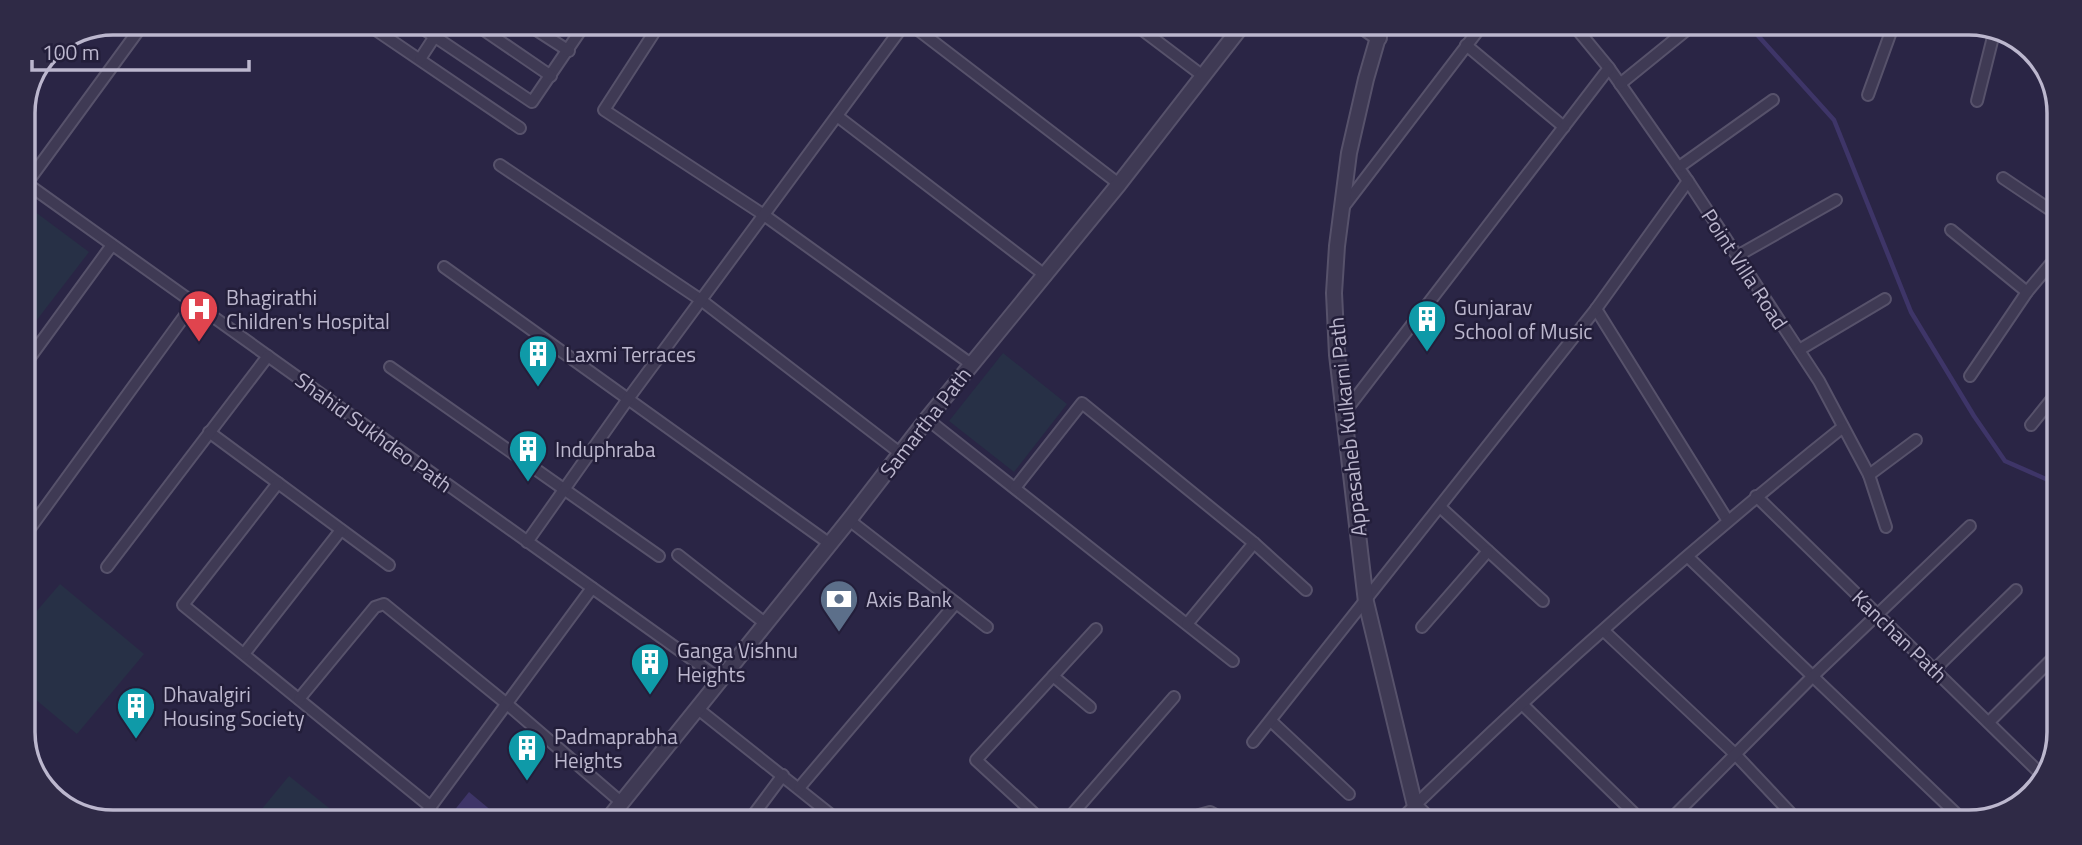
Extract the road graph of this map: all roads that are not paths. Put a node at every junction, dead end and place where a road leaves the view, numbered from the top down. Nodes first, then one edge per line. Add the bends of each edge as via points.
1 (135, 35) edge
2 (384, 35) edge
3 (432, 35) edge
4 (491, 35) edge
5 (544, 35) edge
6 (578, 35) edge
7 (653, 35) edge
8 (896, 35) edge
9 (925, 35) edge
10 (1149, 35) edge
11 (1235, 35) edge
12 (1379, 35) edge
13 (1474, 35) edge
14 (1582, 35) edge
15 (1680, 35) edge
16 (1890, 35) edge
17 (435, 37) junction
18 (1992, 39) edge
19 (1466, 45) junction
20 (569, 51) junction
21 (420, 59) junction
22 (1609, 68) junction
23 (551, 76) junction
24 (1203, 76) junction
25 (1620, 84) junction
26 (1868, 95) dead end
27 (1773, 100) dead end
28 (1977, 100) dead end
29 (837, 116) junction
30 (1564, 127) junction
31 (520, 128) dead end
32 (500, 165) dead end
33 (1679, 167) junction
34 (35, 171) edge
35 (2003, 178) dead end
36 (1688, 181) junction
37 (1119, 184) junction
38 (35, 192) edge
39 (1836, 200) dead end
40 (2047, 208) edge
41 (1341, 212) junction
42 (764, 215) junction
43 (1951, 230) dead end
44 (113, 245) junction
45 (1737, 256) junction
46 (444, 267) dead end
47 (2047, 268) edge
48 (1046, 276) junction
49 (2026, 292) junction
50 (1885, 299) dead end
51 (701, 300) junction
52 (194, 303) junction
53 (1596, 309) junction
54 (1799, 350) junction
55 (35, 351) edge
56 (268, 356) junction
57 (971, 364) junction
58 (390, 367) dead end
59 (1970, 376) dead end
60 (628, 399) junction
61 (2047, 405) edge
62 (1344, 413) junction
63 (927, 419) junction
64 (2031, 425) dead end
65 (1843, 427) junction
66 (209, 432) junction
67 (1916, 440) dead end
68 (900, 453) junction
69 (1868, 475) junction
70 (278, 483) junction
71 (1015, 488) junction
72 (564, 489) junction
73 (1756, 496) junction
74 (1440, 507) junction
75 (849, 520) junction
76 (1728, 521) junction
77 (35, 522) edge
78 (1970, 526) dead end
79 (1886, 527) dead end
80 (341, 530) junction
81 (527, 542) junction
82 (830, 544) junction
83 (1254, 544) junction
84 (1488, 551) junction
85 (678, 555) dead end
86 (659, 556) dead end
87 (1688, 557) junction
88 (389, 565) dead end
89 (107, 567) dead end
90 (592, 588) junction
91 (1306, 590) dead end
92 (2016, 590) dead end
93 (1366, 601) junction
94 (1543, 601) dead end
95 (956, 603) junction
96 (1877, 613) junction
97 (766, 624) junction
98 (1187, 624) junction
99 (987, 627) dead end
100 (1422, 627) dead end
101 (1096, 629) dead end
102 (1604, 631) junction
103 (244, 654) junction
104 (1233, 662) dead end
105 (2047, 664) edge
106 (1934, 669) junction
107 (1053, 676) junction
108 (1813, 676) junction
109 (721, 680) junction
110 (1174, 697) dead end
111 (299, 699) junction
112 (507, 704) junction
113 (1522, 704) junction
114 (1090, 707) dead end
115 (698, 709) junction
116 (1271, 721) junction
117 (1989, 722) junction
118 (1253, 742) dead end
119 (1734, 754) junction
120 (2037, 770) edge
121 (783, 775) junction
122 (799, 788) junction
123 (1349, 794) dead end
124 (622, 803) junction
125 (1415, 806) junction
126 (431, 807) junction
127 (429, 810) edge
128 (616, 810) edge
129 (757, 810) edge
130 (825, 810) edge
131 (1030, 810) edge
132 (1076, 810) edge
133 (1411, 810) edge
134 (1419, 810) edge
135 (1631, 810) edge
136 (1680, 810) edge
137 (1788, 810) edge
138 (1953, 810) edge

1 - 34 street
2 - 21 street
3 - 17 street
4 - 23 street
5 - 20 street
6 - 20 street
7 - 42 street via 604,110
8 - 29 street
9 - 37 street
10 - 24 street
11 - 24 street, Samartha Path
12 - 41 street, Appasaheb Kulkarni Path via 1357,115
13 - 19 street
14 - 22 street, Point Villa Road
15 - 25 street
16 - 26 street
17 - 21 street
17 - 23 street via 533,102
18 - 28 street
19 - 30 street
19 - 41 street
20 - 23 street
21 - 31 street
22 - 25 street, Point Villa Road
22 - 30 street
24 - 37 street, Samartha Path
25 - 33 street, Point Villa Road
27 - 33 street
29 - 42 street
29 - 48 street
30 - 62 street
32 - 51 street
33 - 36 street, Point Villa Road
35 - 40 street
36 - 45 street, Point Villa Road
36 - 53 street
37 - 48 street, Samartha Path
38 - 44 street, Shahid Sukhdeo Path
39 - 45 street
41 - 62 street, Appasaheb Kulkarni Path via 1334,293
42 - 51 street
42 - 57 street
43 - 49 street
44 - 52 street, Shahid Sukhdeo Path
44 - 55 street
45 - 54 street, Point Villa Road
46 - 60 street
47 - 49 street
48 - 57 street, Samartha Path
49 - 59 street
50 - 54 street
51 - 60 street
51 - 68 street
52 - 56 street, Shahid Sukhdeo Path
52 - 77 street
53 - 74 street
53 - 76 street
54 - 65 street, Point Villa Road
56 - 66 street
56 - 81 street, Shahid Sukhdeo Path
57 - 63 street, Samartha Path
58 - 72 street
60 - 72 street
60 - 82 street
61 - 64 street
62 - 93 street, Appasaheb Kulkarni Path
63 - 68 street, Samartha Path
63 - 71 street
65 - 69 street, Point Villa Road
65 - 73 street
66 - 70 street
66 - 89 street
67 - 69 street
68 - 75 street, Samartha Path
69 - 79 street, Point Villa Road
70 - 80 street
70 - 103 street via 183,605
71 - 83 street via 1082,403
71 - 98 street
72 - 81 street
72 - 86 street
73 - 76 street
73 - 96 street, Kanchan Path
74 - 84 street
74 - 93 street
75 - 82 street, Samartha Path
75 - 95 street
76 - 87 street
78 - 96 street
80 - 88 street
80 - 103 street
81 - 90 street, Shahid Sukhdeo Path
82 - 97 street, Samartha Path
83 - 91 street
83 - 98 street
84 - 94 street
84 - 100 street
85 - 97 street
87 - 102 street
87 - 108 street
90 - 109 street, Shahid Sukhdeo Path
90 - 112 street
92 - 106 street
93 - 116 street
93 - 125 street, Appasaheb Kulkarni Path
95 - 99 street
95 - 122 street
96 - 106 street, Kanchan Path
96 - 108 street
97 - 109 street, Samartha Path
98 - 104 street
101 - 107 street
102 - 113 street
102 - 119 street
103 - 111 street
105 - 117 street
106 - 117 street, Kanchan Path
107 - 114 street
107 - 131 street via 976,760
108 - 119 street
108 - 138 street
109 - 115 street, Samartha Path
110 - 132 street
111 - 112 street via 375,607 384,604
111 - 126 street
112 - 124 street
112 - 126 street
113 - 125 street
113 - 135 street
115 - 121 street
115 - 124 street, Samartha Path
116 - 118 street
116 - 123 street
117 - 120 street, Kanchan Path
119 - 136 street
119 - 137 street
121 - 122 street
121 - 129 street
122 - 130 street
124 - 128 street, Samartha Path
125 - 133 street
125 - 134 street
126 - 127 street

